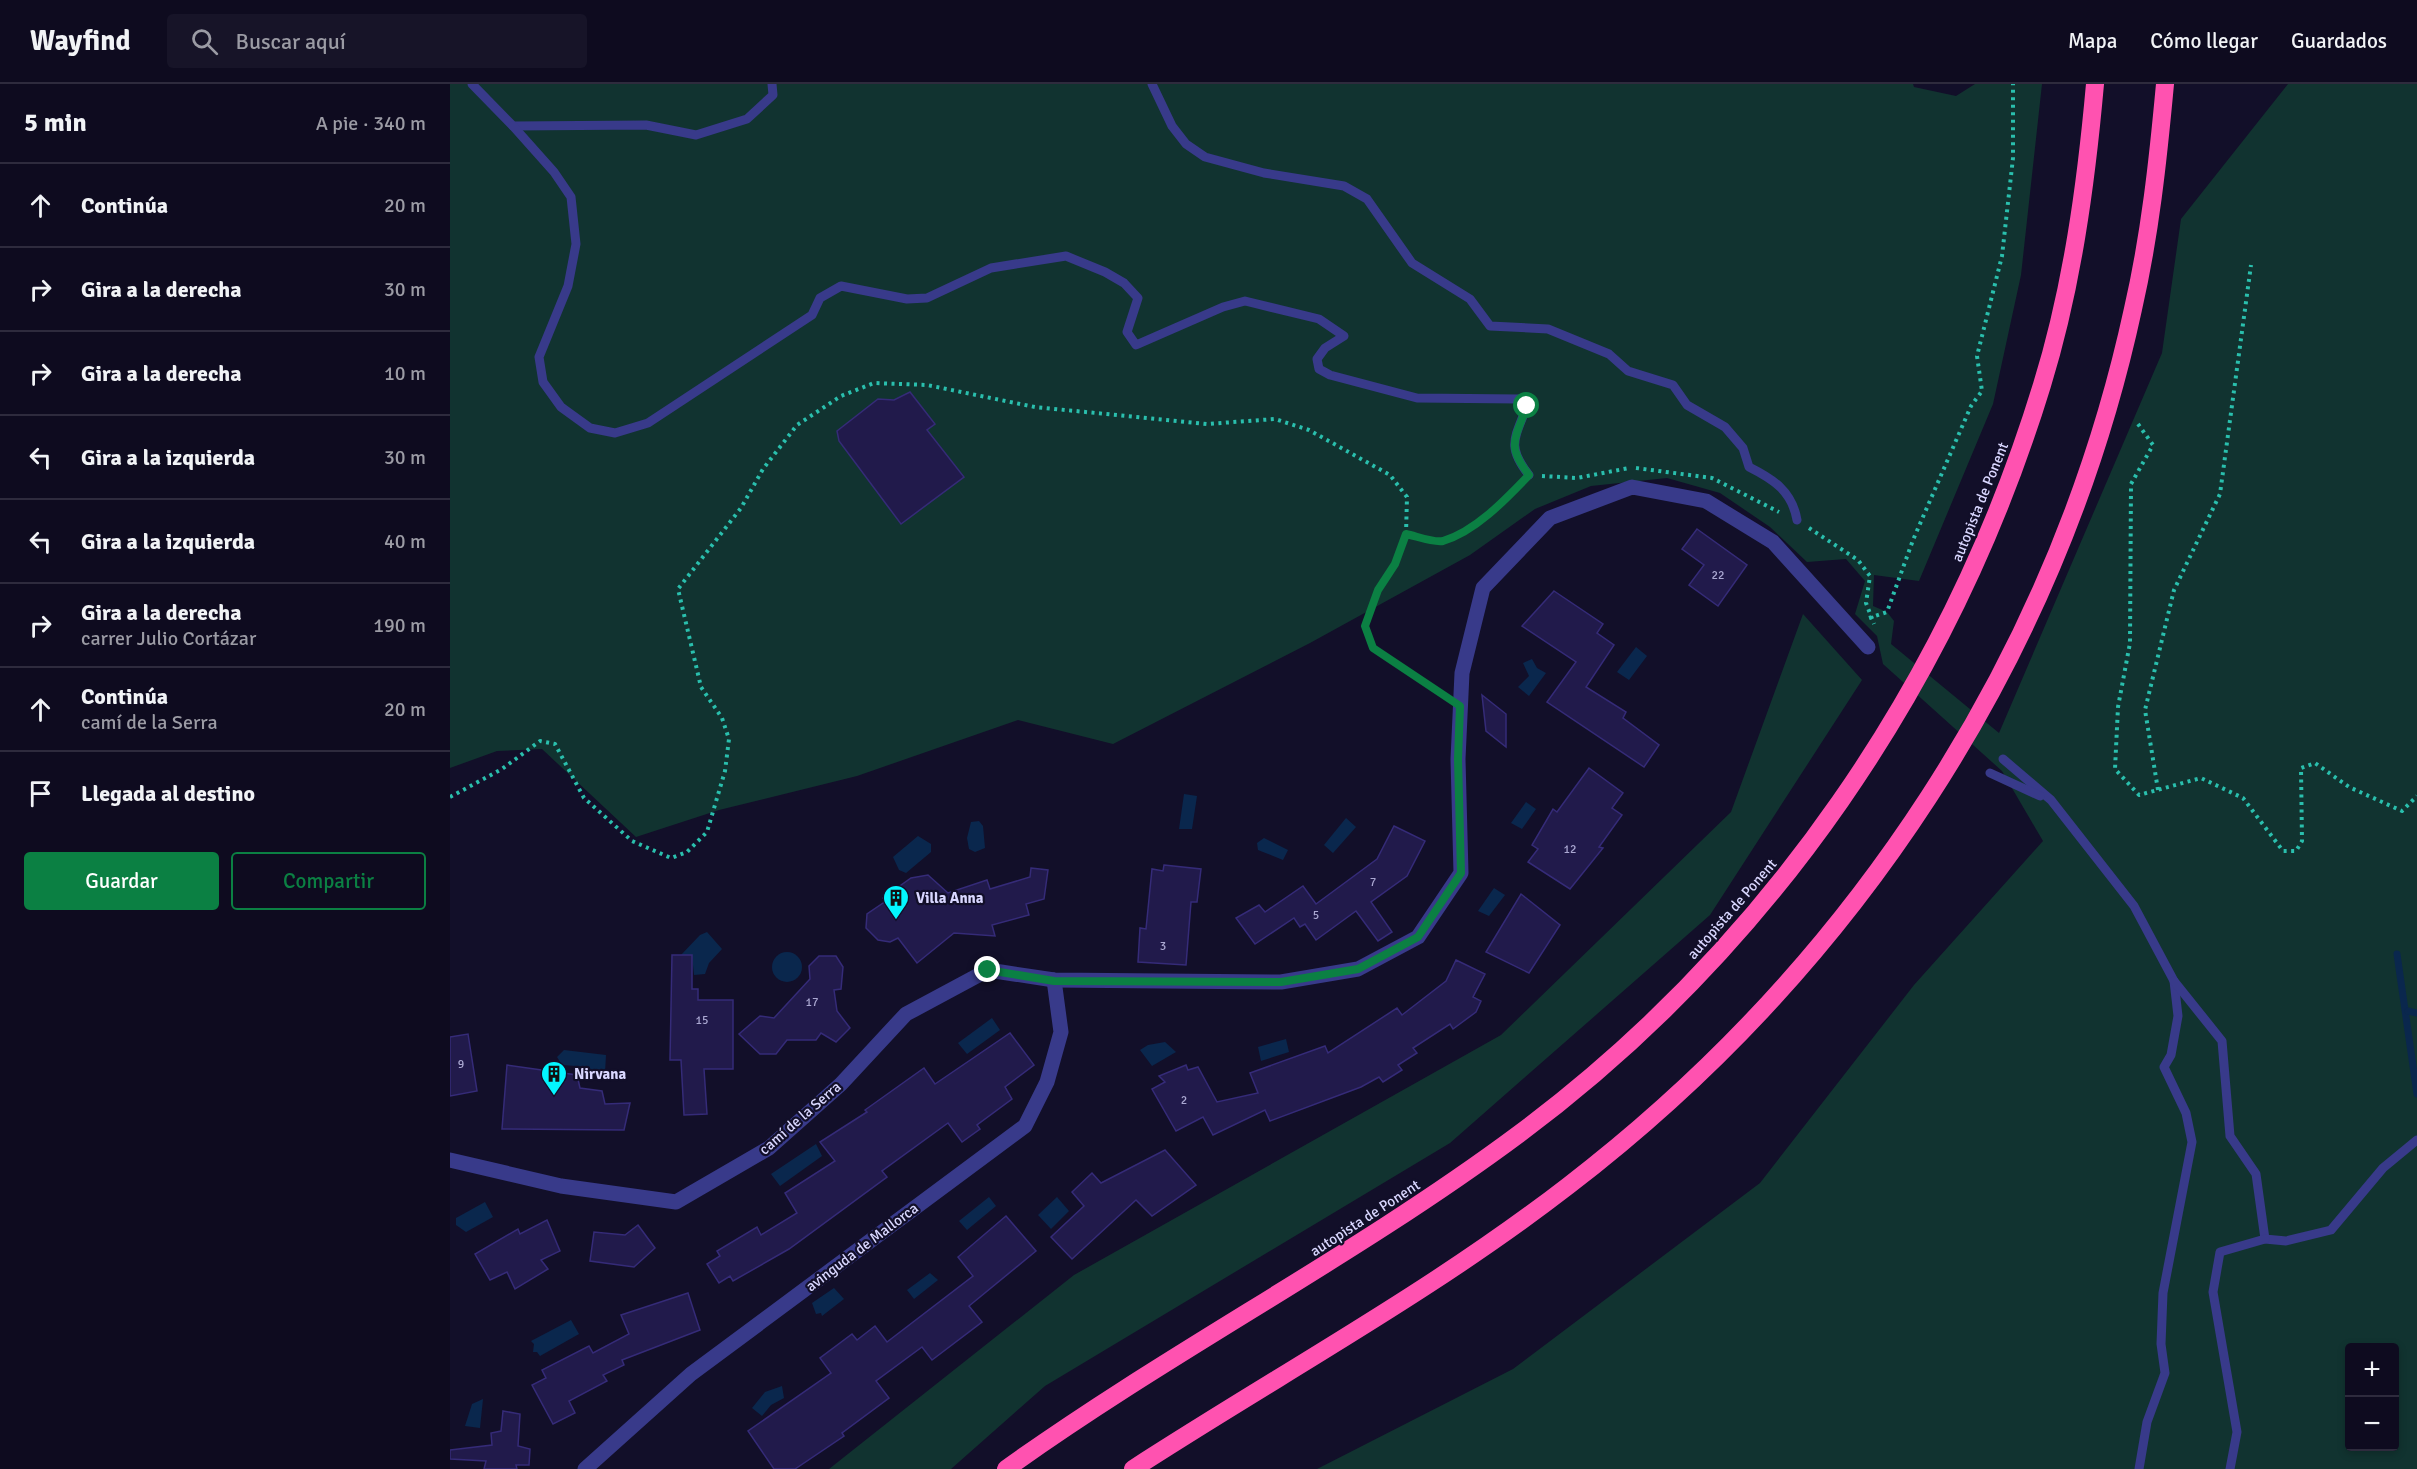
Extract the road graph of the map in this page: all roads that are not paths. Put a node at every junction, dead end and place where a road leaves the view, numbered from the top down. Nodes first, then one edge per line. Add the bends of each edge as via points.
1 (472, 84) edge
2 (772, 84) edge
3 (1152, 84) edge
4 (2095, 84) edge
5 (2165, 84) edge
6 (513, 126) junction
7 (1529, 475) road end
8 (1797, 520) road end
9 (1868, 647) dead end
10 (2002, 759) dead end
11 (1990, 773) dead end
12 (2050, 800) junction
13 (1054, 981) junction
14 (2174, 981) junction
15 (2417, 1140) edge
16 (450, 1160) edge
17 (2265, 1239) junction
18 (585, 1469) edge
19 (1006, 1469) edge
20 (1133, 1469) edge
21 (2139, 1469) edge
22 (2230, 1469) edge

1 - 6 lane
2 - 6 lane via 773,95 747,119 696,135 646,125
3 - 8 lane via 1172,126 1186,144 1205,157 1264,173 1344,186 1367,199 1412,263 1470,299 1490,326 1548,329 1609,354 1628,371 1673,385 1687,405 1725,428 1743,448 1749,467 1775,480 1786,492
4 - 19 highway, autopista de Ponent via 2078,221 2057,328 2043,382 2001,501 1960,597 1906,700 1844,798 1773,892 1655,1018 1524,1130 1380,1230 1114,1396
5 - 20 highway via 2154,195 2133,312 2084,483 2040,592 1989,699 1895,851 1784,989 1703,1072 1613,1151 1471,1256
6 - 7 lane via 571,197 576,244 568,286 539,357 543,382 561,407 590,428 615,433 648,423 812,315 820,298 841,286 907,299 927,298 991,268 1066,256 1124,283 1138,298 1127,332 1136,345 1245,301 1319,319 1339,331 1344,336 1325,348 1317,359 1319,369 1330,375 1417,398 1519,399 1527,406 1514,441 1515,458
9 - 13 street, camí de la Serra via 1773,542 1706,501 1632,487 1550,518 1483,588 1462,673 1458,759 1461,873 1418,937 1358,969 1281,982
10 - 12 lane
11 - 12 lane
12 - 14 lane via 2134,906
13 - 16 street, camí de la Serra via 988,970 906,1014 841,1084 769,1148 676,1202 561,1186
13 - 18 street, avinguda de Mallorca via 1061,1032 1047,1082 1025,1126 691,1374
14 - 17 lane via 2223,1041 2230,1136 2256,1174
14 - 21 lane via 2178,1016 2171,1055 2164,1066 2186,1113 2192,1142 2163,1293 2161,1344 2165,1373 2147,1422
15 - 17 lane via 2383,1168 2331,1230 2286,1241
17 - 22 lane via 2220,1252 2213,1292 2237,1432

